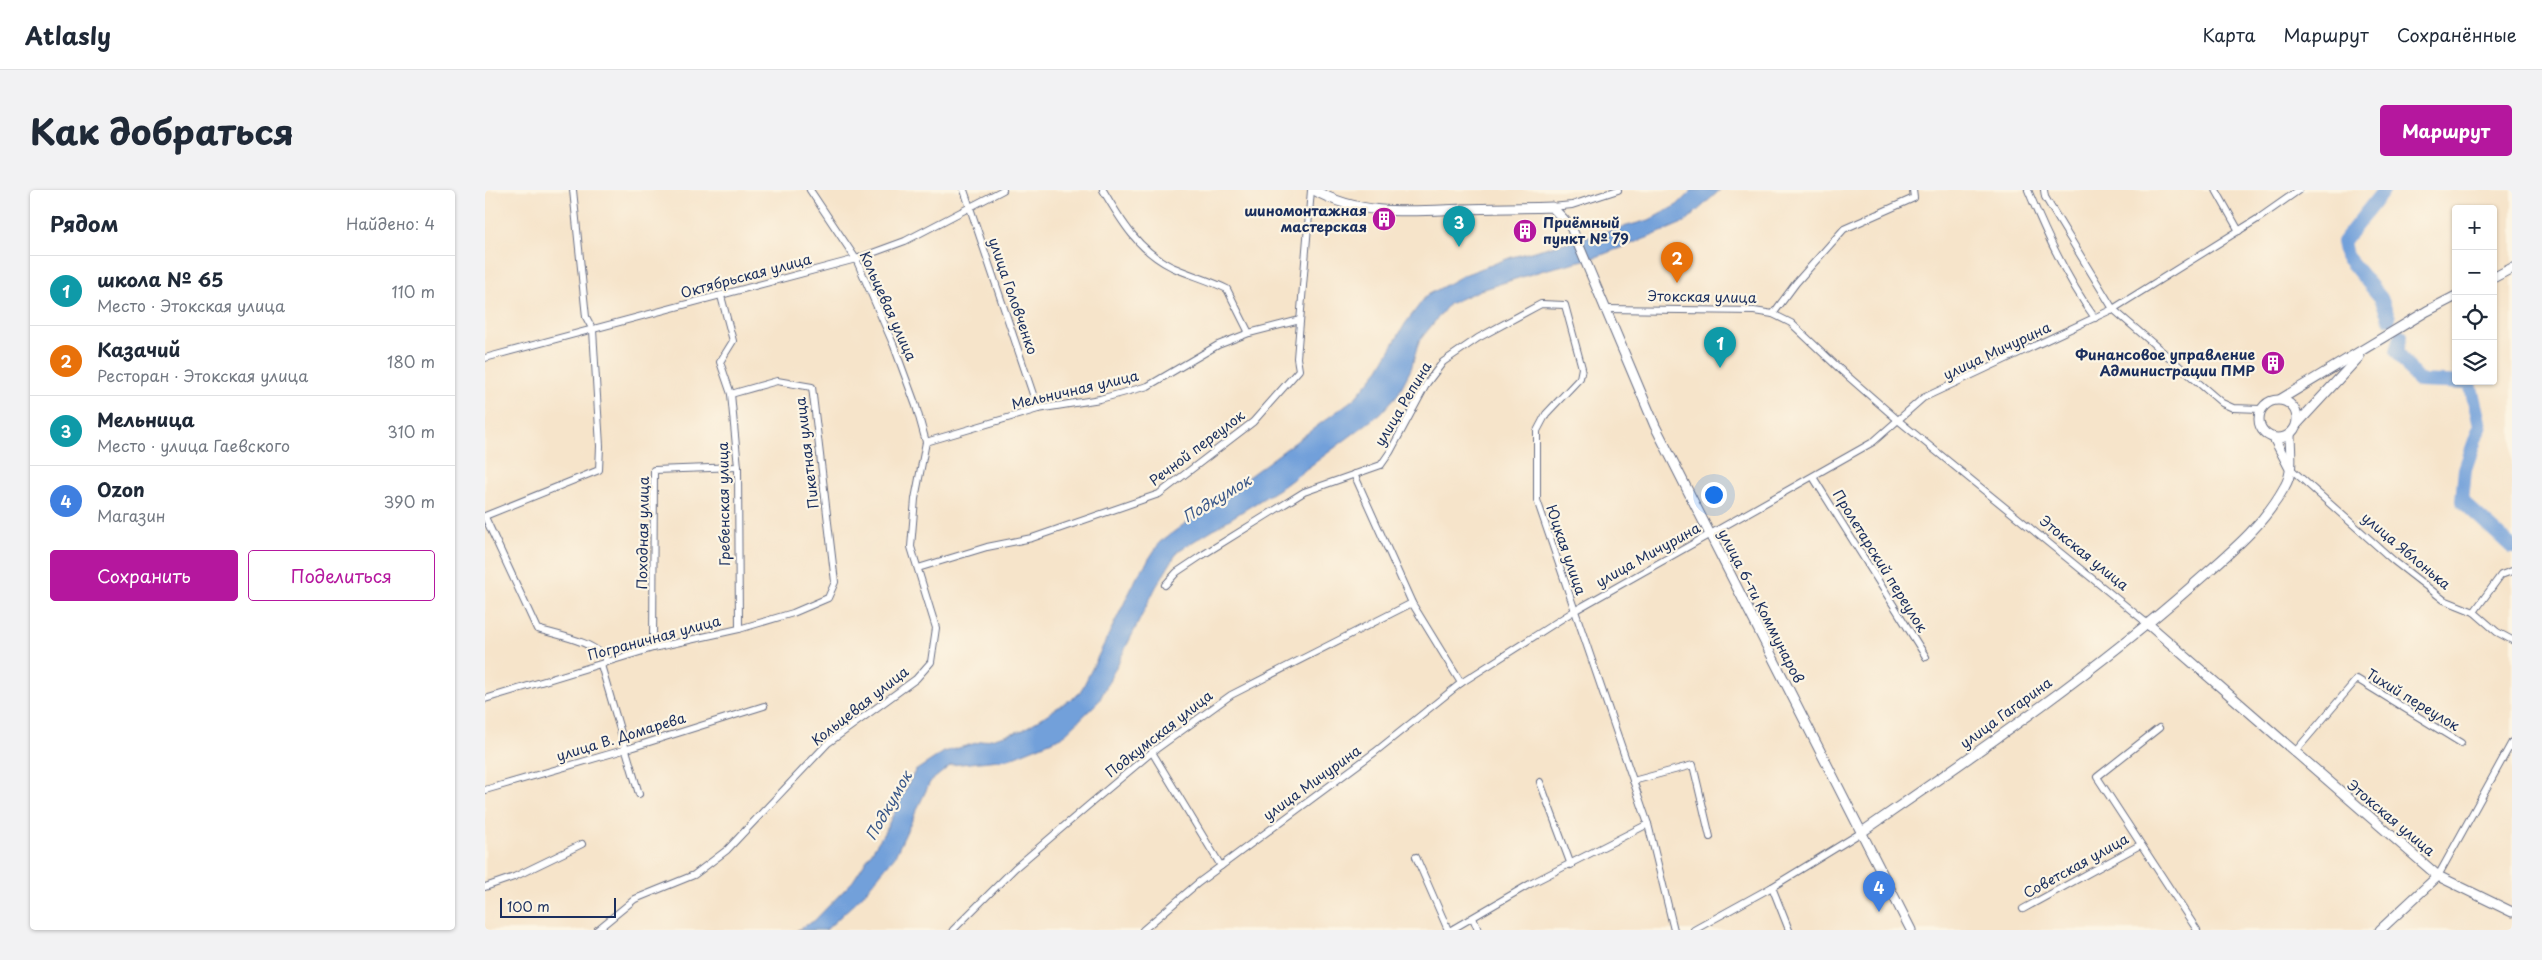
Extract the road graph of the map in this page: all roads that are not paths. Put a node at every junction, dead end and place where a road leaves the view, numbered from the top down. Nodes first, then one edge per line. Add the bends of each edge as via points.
1 (573, 190) edge
2 (809, 190) edge
3 (964, 190) edge
4 (1003, 190) edge
5 (1103, 190) edge
6 (1313, 190) edge
7 (1618, 190) edge
8 (1913, 190) edge
9 (2028, 190) edge
10 (2043, 190) edge
11 (2216, 190) edge
12 (2299, 190) edge
13 (1553, 207) junction
14 (971, 208) junction
15 (2239, 231) junction
16 (856, 259) junction
17 (2512, 268) edge
18 (2497, 276) edge
19 (721, 296) junction
20 (2452, 298) edge
21 (1565, 305) joint
22 (1606, 309) junction
23 (2113, 309) junction
24 (1773, 314) junction
25 (2095, 318) junction
26 (1300, 320) junction
27 (593, 330) junction
28 (1249, 333) junction
29 (2367, 349) junction
30 (485, 358) edge
31 (731, 394) junction
32 (2281, 400) junction
33 (1038, 409) junction
34 (2260, 409) junction
35 (1899, 421) junction
36 (2297, 424) junction
37 (2290, 434) junction
38 (2274, 438) junction
39 (926, 442) junction
40 (738, 467) junction
41 (2291, 469) junction
42 (1354, 474) junction
43 (1813, 477) junction
44 (485, 517) edge
45 (1709, 536) junction
46 (918, 568) junction
47 (2512, 571) edge
48 (1165, 586) dead end
49 (828, 598) joint
50 (1412, 603) junction
51 (1574, 611) junction
52 (2474, 612) junction
53 (2148, 624) junction
54 (739, 629) junction
55 (2512, 640) edge
56 (653, 648) junction
57 (1926, 658) dead end
58 (604, 664) junction
59 (1461, 683) junction
60 (485, 699) edge
61 (764, 706) dead end
62 (2159, 728) dead end
63 (2512, 742) edge
64 (2461, 743) dead end
65 (627, 749) junction
66 (1152, 752) junction
67 (2294, 753) junction
68 (1633, 781) junction
69 (1540, 782) dead end
70 (485, 790) edge
71 (639, 794) dead end
72 (1648, 824) junction
73 (1862, 832) junction
74 (1710, 836) dead end
75 (582, 844) dead end
76 (2140, 845) junction
77 (1416, 857) dead end
78 (1571, 865) junction
79 (1221, 866) junction
80 (2438, 876) junction
81 (485, 887) edge
82 (1772, 887) junction
83 (2023, 909) dead end
84 (2512, 912) edge
85 (1473, 918) junction
86 (597, 930) edge
87 (953, 930) edge
88 (1143, 930) edge
89 (1449, 930) edge
90 (1478, 930) edge
91 (1674, 930) edge
92 (1694, 930) edge
93 (1789, 930) edge
94 (1911, 930) edge
95 (2197, 930) edge
96 (2380, 930) edge

1 - 27 street via 586,317
2 - 16 street, Кольцевая улица
3 - 14 street, улица Головченко
4 - 14 street, Октябрьская улица
5 - 28 street via 1130,234 1151,254 1172,267 1227,289
6 - 13 street via 1351,206 1383,211
6 - 26 street, Речной переулок
7 - 13 street via 1572,205
8 - 24 street via 1914,198 1844,229 1796,282
9 - 25 street via 2042,226
10 - 23 street
11 - 15 street
12 - 15 street, улица Мичурина
13 - 22 street, улица 6-ти Коммунаров via 1571,227
14 - 16 street, Октябрьская улица via 905,241
14 - 33 street, улица Головченко
15 - 23 street, улица Мичурина
16 - 19 street, Октябрьская улица
16 - 39 street, Кольцевая улица via 894,346
17 - 18 street
19 - 27 street, Октябрьская улица
19 - 31 street, Гребенская улица via 733,341 720,362
20 - 29 street
21 - 42 street, улица Репина via 1541,304 1478,338 1443,362 1427,383 1381,465
21 - 51 street, Юцкая улица via 1582,368 1580,378 1547,414 1537,431 1537,500
22 - 24 street, Этокская улица
22 - 45 street, улица 6-ти Коммунаров via 1655,426
23 - 25 street, улица Мичурина
23 - 34 street via 2222,402 2233,408
24 - 35 street, Этокская улица via 1791,323
25 - 35 street, улица Мичурина via 1923,398
26 - 28 street, Мельничная улица
26 - 46 street, Речной переулок via 1299,370 1253,422 1159,494 1032,538 987,547
27 - 30 street, Октябрьская улица
27 - 44 street via 599,470
28 - 33 street, Мельничная улица via 1219,345 1148,386
29 - 32 street
29 - 36 street
31 - 40 street, Гребенская улица
31 - 49 street, Пикетная улица via 777,381 812,387 835,582
32 - 34 street via 2273,400
32 - 36 street via 2295,408
33 - 39 street, Мельничная улица
34 - 38 street via 2260,427
35 - 43 street, улица Мичурина via 1873,442
35 - 53 street, Этокская улица
36 - 37 street
37 - 38 street
37 - 41 street, улица Гагарина
38 - 41 street
39 - 46 street, Кольцевая улица via 915,499 911,547
40 - 54 street, Гребенская улица
40 - 56 street, Походная улица via 654,470
41 - 52 street, улица Яблонька via 2394,561 2444,600
41 - 53 street, улица Гагарина via 2286,484 2268,513 2245,539
42 - 48 street, улица Репина via 1304,492 1177,572
42 - 50 street
43 - 45 street, улица Мичурина
43 - 57 street, Пролетарский переулок
44 - 58 street via 537,629 578,641 604,654
45 - 51 street, улица Мичурина
45 - 73 street, улица 6-ти Коммунаров
46 - 86 street, Кольцевая улица via 936,628 931,662 921,674 828,743 727,850 694,875 635,899
47 - 52 street via 2501,575
49 - 54 street, Пограничная улица via 793,613
50 - 59 street
50 - 66 street, Подкумская улица via 1231,695
51 - 59 street, улица Мичурина
51 - 68 street, Юцкая улица
52 - 55 street, улица Яблонька
53 - 67 street, Этокская улица
53 - 73 street, улица Гагарина via 2013,727
54 - 56 street, Пограничная улица
56 - 58 street, Пограничная улица
58 - 60 street, Пограничная улица
58 - 65 street
59 - 79 street, улица Мичурина via 1375,752
61 - 65 street, улица В. Домарева
62 - 76 street, Советская улица via 2097,777
63 - 80 street
64 - 67 street, Тихий переулок via 2357,679
65 - 70 street, улица В. Домарева
65 - 71 street
66 - 79 street
66 - 87 street, Подкумская улица via 1015,868
67 - 80 street, Этокская улица
68 - 72 street, Юцкая улица
68 - 74 street via 1693,765
69 - 78 street
72 - 78 street
72 - 91 street, Юцкая улица
73 - 82 street, улица Гагарина
73 - 94 street, улица 6-ти Коммунаров
75 - 81 street via 514,877
76 - 83 street, Советская улица
76 - 95 street, Советская улица
77 - 89 street
78 - 85 street via 1530,884
79 - 88 street, улица Мичурина
80 - 84 street, Этокская улица
80 - 96 street
82 - 92 street, улица Гагарина
82 - 93 street
85 - 89 street
85 - 90 street

